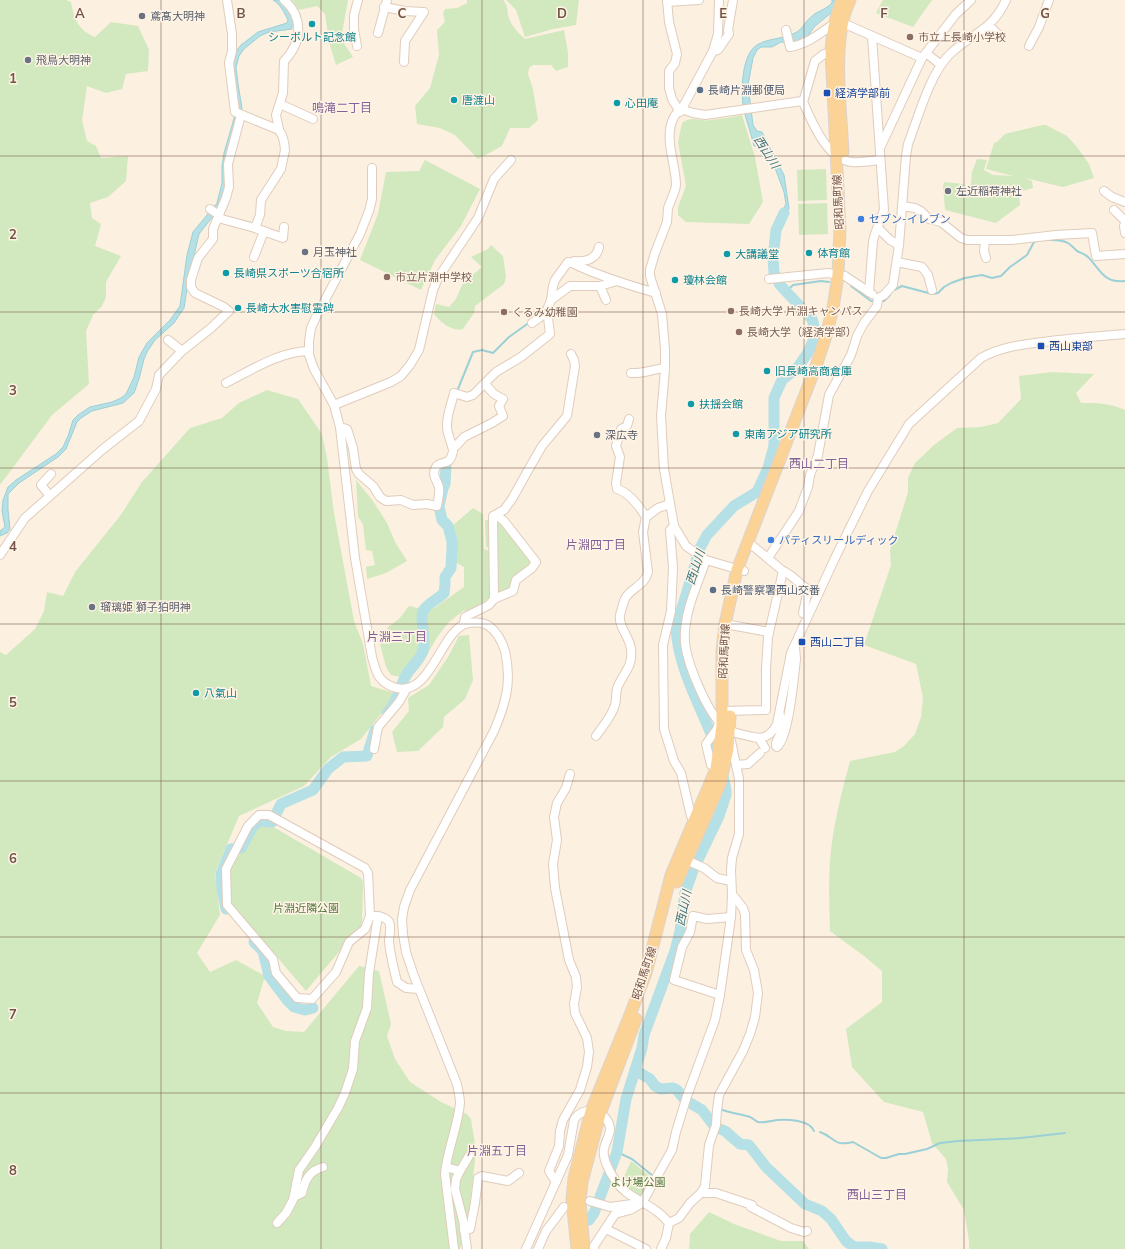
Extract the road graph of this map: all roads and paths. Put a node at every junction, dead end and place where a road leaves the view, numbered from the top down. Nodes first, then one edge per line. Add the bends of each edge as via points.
1 (227, 0) edge
2 (284, 0) edge
3 (358, 0) edge
4 (699, 0) edge
5 (719, 0) edge
6 (733, 0) edge
7 (842, 0) edge
8 (850, 0) edge
9 (971, 0) edge
10 (1006, 0) edge
11 (1049, 0) edge
12 (667, 1) edge
13 (385, 4) edge
14 (839, 23) junction
15 (989, 26) junction
16 (786, 30) dead end
17 (378, 33) dead end
18 (872, 36) junction
19 (1000, 36) dead end
20 (357, 46) dead end
21 (1029, 46) dead end
22 (713, 51) junction
23 (835, 51) junction
24 (924, 55) junction
25 (404, 62) dead end
26 (941, 65) junction
27 (802, 101) junction
28 (280, 104) junction
29 (680, 110) junction
30 (238, 114) junction
31 (313, 119) dead end
32 (279, 130) junction
33 (880, 148) junction
34 (840, 157) junction
35 (511, 160) dead end
36 (880, 160) junction
37 (372, 168) dead end
38 (220, 176) dead end
39 (229, 176) junction
40 (1104, 191) dead end
41 (1125, 202) edge
42 (902, 206) junction
43 (1114, 210) dead end
44 (216, 213) junction
45 (1125, 227) edge
46 (255, 228) junction
47 (284, 228) dead end
48 (878, 228) junction
49 (264, 231) junction
50 (985, 241) junction
51 (899, 245) junction
52 (599, 247) dead end
53 (1125, 254) edge
54 (254, 257) dead end
55 (986, 258) dead end
56 (896, 262) junction
57 (572, 263) junction
58 (842, 275) junction
59 (769, 279) dead end
60 (618, 281) junction
61 (600, 286) junction
62 (932, 290) dead end
63 (869, 292) junction
64 (656, 293) junction
65 (878, 299) junction
66 (551, 300) junction
67 (606, 300) dead end
68 (547, 312) junction
69 (532, 323) dead end
70 (1125, 334) edge
71 (168, 340) dead end
72 (182, 351) junction
73 (309, 351) junction
74 (571, 354) dead end
75 (665, 368) junction
76 (631, 373) dead end
77 (226, 383) dead end
78 (485, 384) junction
79 (334, 405) junction
80 (629, 419) dead end
81 (340, 427) junction
82 (453, 448) junction
83 (51, 474) dead end
84 (50, 496) junction
85 (670, 504) junction
86 (496, 515) junction
87 (646, 517) junction
88 (674, 526) junction
89 (751, 544) junction
90 (0, 555) edge
91 (768, 558) junction
92 (706, 560) junction
93 (741, 570) junction
94 (783, 571) junction
95 (494, 599) junction
96 (803, 613) dead end
97 (464, 624) junction
98 (728, 625) junction
99 (769, 632) junction
100 (794, 647) junction
101 (407, 688) junction
102 (727, 711) junction
103 (779, 713) junction
104 (722, 728) junction
105 (596, 736) dead end
106 (759, 738) junction
107 (374, 749) dead end
108 (736, 765) junction
109 (570, 774) dead end
110 (716, 777) junction
111 (698, 824) junction
112 (685, 860) junction
113 (731, 881) junction
114 (732, 894) junction
115 (374, 916) junction
116 (731, 916) junction
117 (419, 989) junction
118 (720, 995) junction
119 (596, 1112) junction
120 (468, 1156) dead end
121 (323, 1167) dead end
122 (446, 1167) junction
123 (460, 1171) junction
124 (519, 1174) dead end
125 (556, 1182) junction
126 (701, 1193) junction
127 (294, 1197) junction
128 (590, 1201) dead end
129 (642, 1202) junction
130 (564, 1206) dead end
131 (277, 1223) dead end
132 (669, 1223) junction
133 (606, 1229) junction
134 (464, 1230) junction
135 (807, 1231) dead end
136 (454, 1249) edge
137 (467, 1249) edge
138 (526, 1249) edge
139 (538, 1249) edge
140 (576, 1249) edge
141 (584, 1249) edge
142 (594, 1249) edge
143 (646, 1249) edge
144 (661, 1249) edge

1 - 30 street via 232,34 230,63 234,73
2 - 28 street via 296,15 299,29 291,54 284,61 284,85
3 - 20 street via 354,15
4 - 12 street
5 - 22 street via 718,34
6 - 22 street via 729,34 718,50
7 - 14 main road, 昭和馬町線 via 837,12
8 - 14 main road, 昭和馬町線
9 - 24 street via 956,14
10 - 15 street via 1002,10
11 - 21 street
12 - 29 street via 676,54 669,71 669,88 672,99
13 - 17 street
13 - 25 street via 395,10 424,12 405,41
14 - 16 street via 799,46 790,47
14 - 18 street
14 - 23 main road, 昭和馬町線
15 - 19 street
15 - 26 street via 950,54
18 - 24 street
18 - 33 street
22 - 29 street
23 - 27 street via 824,54 815,61
23 - 34 main road, 昭和馬町線
24 - 26 street
24 - 33 street
26 - 42 street via 935,73 908,144
27 - 29 street via 705,115
27 - 34 street via 820,137
28 - 31 street
28 - 32 street via 276,115
29 - 64 street via 670,131 675,190 650,270
30 - 32 street
30 - 39 street via 227,150
32 - 46 street via 285,150 280,169 261,200 260,215
33 - 36 street
34 - 36 street via 851,162
34 - 58 main road, 昭和馬町線 via 847,230
35 - 79 street via 494,179 478,218 438,278 419,350 410,365 401,376 391,382
36 - 48 street via 884,210
37 - 73 street via 372,199 369,210 360,234 311,328
38 - 39 street
39 - 44 street via 226,198
40 - 41 street
42 - 50 street via 921,211 929,219 941,222 961,238
42 - 51 street
43 - 45 street
44 - 46 street
44 - 72 street via 212,238 198,258 191,287 195,293 229,311
46 - 49 street
47 - 49 street via 283,238
48 - 51 street
48 - 63 street via 873,242
49 - 54 street
50 - 53 street via 1092,233 1096,256
50 - 55 street
51 - 56 street
52 - 57 street via 594,258
56 - 62 street via 922,267 928,275
56 - 65 street via 893,285
57 - 60 street
57 - 66 street via 568,262 555,280
58 - 59 street via 821,274
58 - 63 street
58 - 89 main road, 昭和馬町線 via 839,309 822,369
60 - 61 street
60 - 64 street
61 - 66 street via 570,286
61 - 67 street
63 - 65 street
64 - 75 street via 662,314
65 - 91 street via 877,306 864,323 829,395 818,455 799,511
66 - 68 street
68 - 69 street
68 - 78 street via 550,334 522,357 496,372
70 - 100 street via 1027,344 991,352 921,411 909,424 868,491
71 - 72 street
72 - 84 street via 159,375 156,389 139,421
73 - 77 street via 297,351 277,357
73 - 79 street via 311,363
74 - 86 street via 575,366 567,416 542,446 512,500
75 - 76 street via 638,374
75 - 85 street via 661,416 664,469
78 - 82 street via 468,397 454,393 447,425
78 - 82 street via 503,400 499,406 503,416 464,436
79 - 81 street
80 - 87 street via 628,426 621,429 616,446 620,457 617,489 623,490
81 - 82 street via 347,430 359,474 386,501 401,500 414,506 437,506 440,488 434,476 436,468 438,464 449,460
81 - 101 street via 355,558 372,657 376,672 383,682 395,688
83 - 84 street via 41,485
84 - 90 street via 25,518
85 - 87 street via 658,508
85 - 88 street
86 - 95 street via 493,516
86 - 95 street via 536,562 516,580 513,591
87 - 105 street via 643,532 647,577 626,597 620,616 621,626 631,648 630,663 618,687 612,714
88 - 92 street via 686,546
88 - 111 street via 670,530 674,568 664,645 664,729 674,761 681,773 691,816
89 - 91 street
89 - 93 main road, 昭和馬町線
91 - 94 street
92 - 93 street
92 - 104 street via 689,609 685,643 693,671 713,715
93 - 98 main road, 昭和馬町線
94 - 96 street via 808,589
94 - 99 street
95 - 97 street via 465,617
97 - 101 street via 454,632 427,675 418,684
97 - 117 street via 486,624 496,631 502,641 507,660 507,692 494,731 410,890 404,908 402,920 406,952
98 - 99 street
98 - 102 main road, 昭和馬町線
99 - 102 street via 766,710
100 - 103 street via 788,663
100 - 103 street via 796,659 786,729 777,747 782,728
101 - 107 street via 378,727
102 - 104 main road, 昭和馬町線
103 - 106 street via 773,732
104 - 106 street
104 - 108 street
104 - 110 main road, 昭和馬町線
104 - 110 main road, 昭和馬町線 via 728,749
104 - 110 street via 706,744
106 - 108 street via 762,750 748,764
108 - 113 street via 739,779 740,834 732,858
109 - 125 street via 566,788 557,803 554,817 557,840 553,864 569,960 576,977 575,1013 587,1038 589,1052 583,1082 563,1120 559,1146 549,1171
110 - 111 main road, 昭和馬町線
111 - 112 main road, 昭和馬町線
112 - 113 street via 717,878
112 - 119 main road, 昭和馬町線 via 672,898 653,975
113 - 114 street
114 - 116 street
114 - 126 street via 745,914 746,950 754,970 758,993 750,1034 719,1096 716,1128 709,1146 705,1186
115 - 115 street via 365,868 269,815 260,815 248,826 226,869 227,905 273,959 276,973 298,998 312,998 336,972 349,942 365,929
115 - 117 street via 387,919 389,922 390,947 397,982 406,988
115 - 127 street via 367,1008 355,1041 353,1069 338,1108 299,1170
116 - 118 street
116 - 118 street via 707,919 693,916 674,980
117 - 122 street via 457,1084 460,1101
118 - 129 street via 715,1020 686,1100 672,1150
119 - 125 street via 581,1112 574,1120 568,1155
119 - 129 street via 606,1120 610,1128 603,1150 614,1180
119 - 140 main road, 昭和馬町線 via 574,1178 572,1199
119 - 141 main road, 昭和馬町線 via 580,1200
120 - 123 street
121 - 127 street via 308,1176 302,1193
122 - 123 street
122 - 136 street
123 - 134 street via 455,1189
124 - 134 street via 508,1181 482,1176 478,1178 470,1229
125 - 138 street
126 - 132 street via 679,1218
126 - 135 street via 716,1193 752,1205 751,1208 791,1228
127 - 131 street via 286,1213
128 - 129 street via 610,1207
129 - 132 street
129 - 133 street via 630,1210 615,1214
130 - 139 street via 546,1231
132 - 144 street
133 - 142 street
133 - 143 street
134 - 137 street

